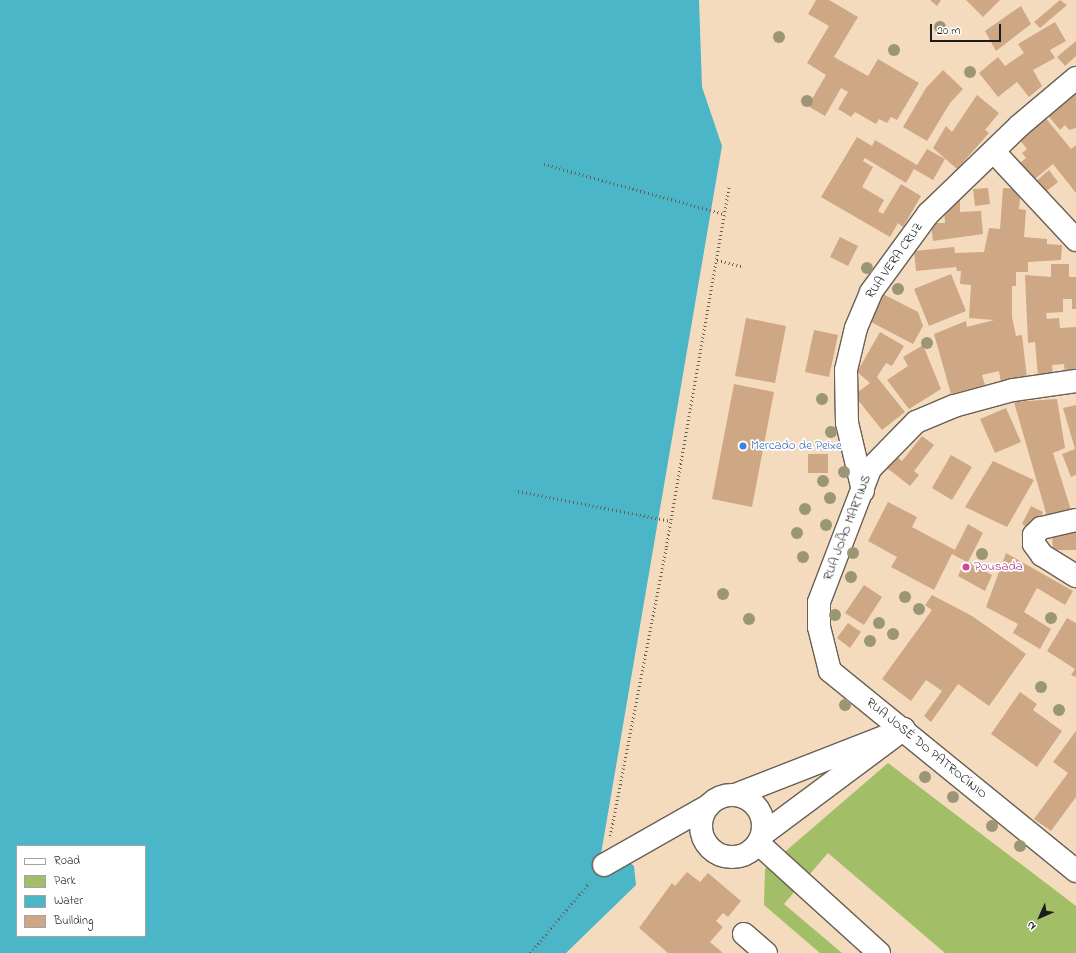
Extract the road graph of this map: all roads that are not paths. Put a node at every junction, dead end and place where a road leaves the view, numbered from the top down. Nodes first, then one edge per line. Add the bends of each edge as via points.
1 (1076, 78) edge
2 (995, 153) junction
3 (1076, 240) edge
4 (1076, 381) edge
5 (863, 492) junction
6 (1076, 520) edge
7 (1069, 572) edge
8 (819, 602) joint
9 (904, 729) junction
10 (735, 795) junction
11 (708, 806) junction
12 (761, 839) junction
13 (604, 865) road end
14 (1076, 871) edge
15 (744, 934) dead end
16 (766, 953) edge
17 (879, 953) edge

1 - 2 street, RUA VERA CRUZ via 1019,126
2 - 3 street
2 - 5 street, RUA VERA CRUZ via 928,214 870,292 856,328 846,370 848,423
4 - 5 street, RUA JOÃO MARTINS via 1013,390 954,406 916,422 870,469
5 - 8 street, RUA JOÃO MARTINS
6 - 7 street via 1041,528 1034,535 1034,544 1042,555
8 - 9 street, RUA JOSÉ DO PATROCÍNIO via 819,627 830,671
9 - 10 street
9 - 12 street
9 - 14 street, RUA JOSÉ DO PATROCÍNIO
10 - 11 street via 725,796
10 - 12 street via 746,798 761,813
11 - 12 street via 701,825 702,835 714,852 733,858 747,854
11 - 13 street
12 - 17 street
15 - 16 street

